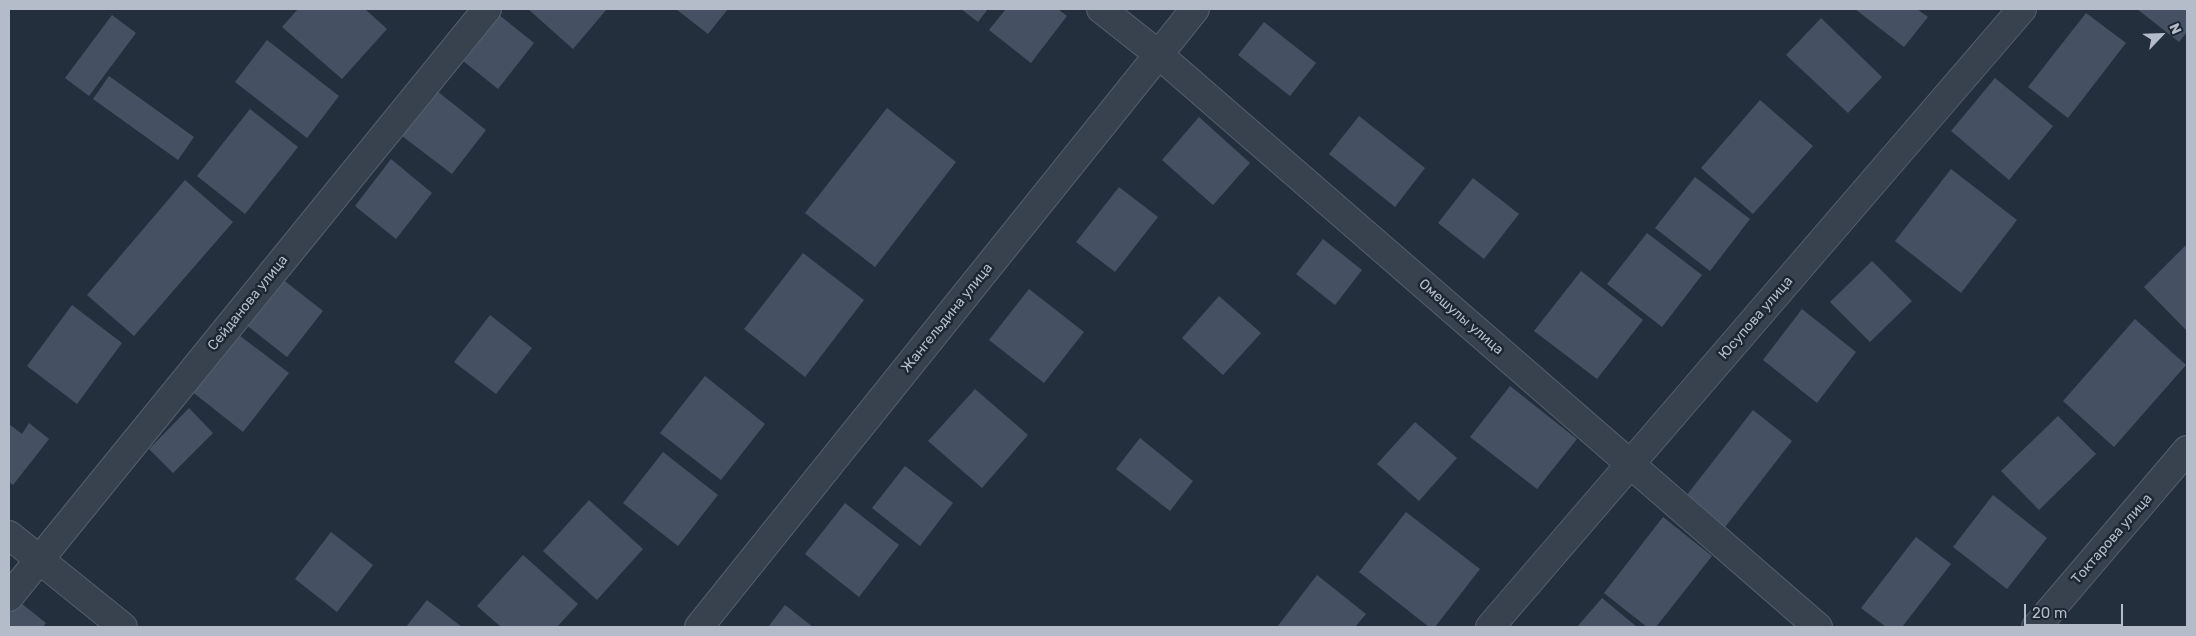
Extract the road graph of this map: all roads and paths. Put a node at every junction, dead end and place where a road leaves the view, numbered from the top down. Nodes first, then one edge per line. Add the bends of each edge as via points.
1 (487, 9) edge
2 (1101, 9) edge
3 (1195, 9) edge
4 (2022, 9) edge
5 (1158, 54) junction
6 (2187, 450) edge
7 (1631, 465) junction
8 (9, 535) edge
9 (39, 559) junction
10 (9, 597) edge
11 (123, 627) edge
12 (699, 627) edge
13 (1490, 627) edge
14 (1818, 627) edge
15 (2036, 627) edge

1 - 9 street, Сейданова улица
2 - 5 street, Омешулы улица
3 - 5 street, Жангельдина улица
4 - 7 street, Юсупова улица
5 - 7 street, Омешулы улица
5 - 12 street, Жангельдина улица
6 - 15 street, Токтарова улица
7 - 13 street, Юсупова улица
7 - 14 street, Омешулы улица
8 - 9 street
9 - 10 street, Сейданова улица
9 - 11 street

